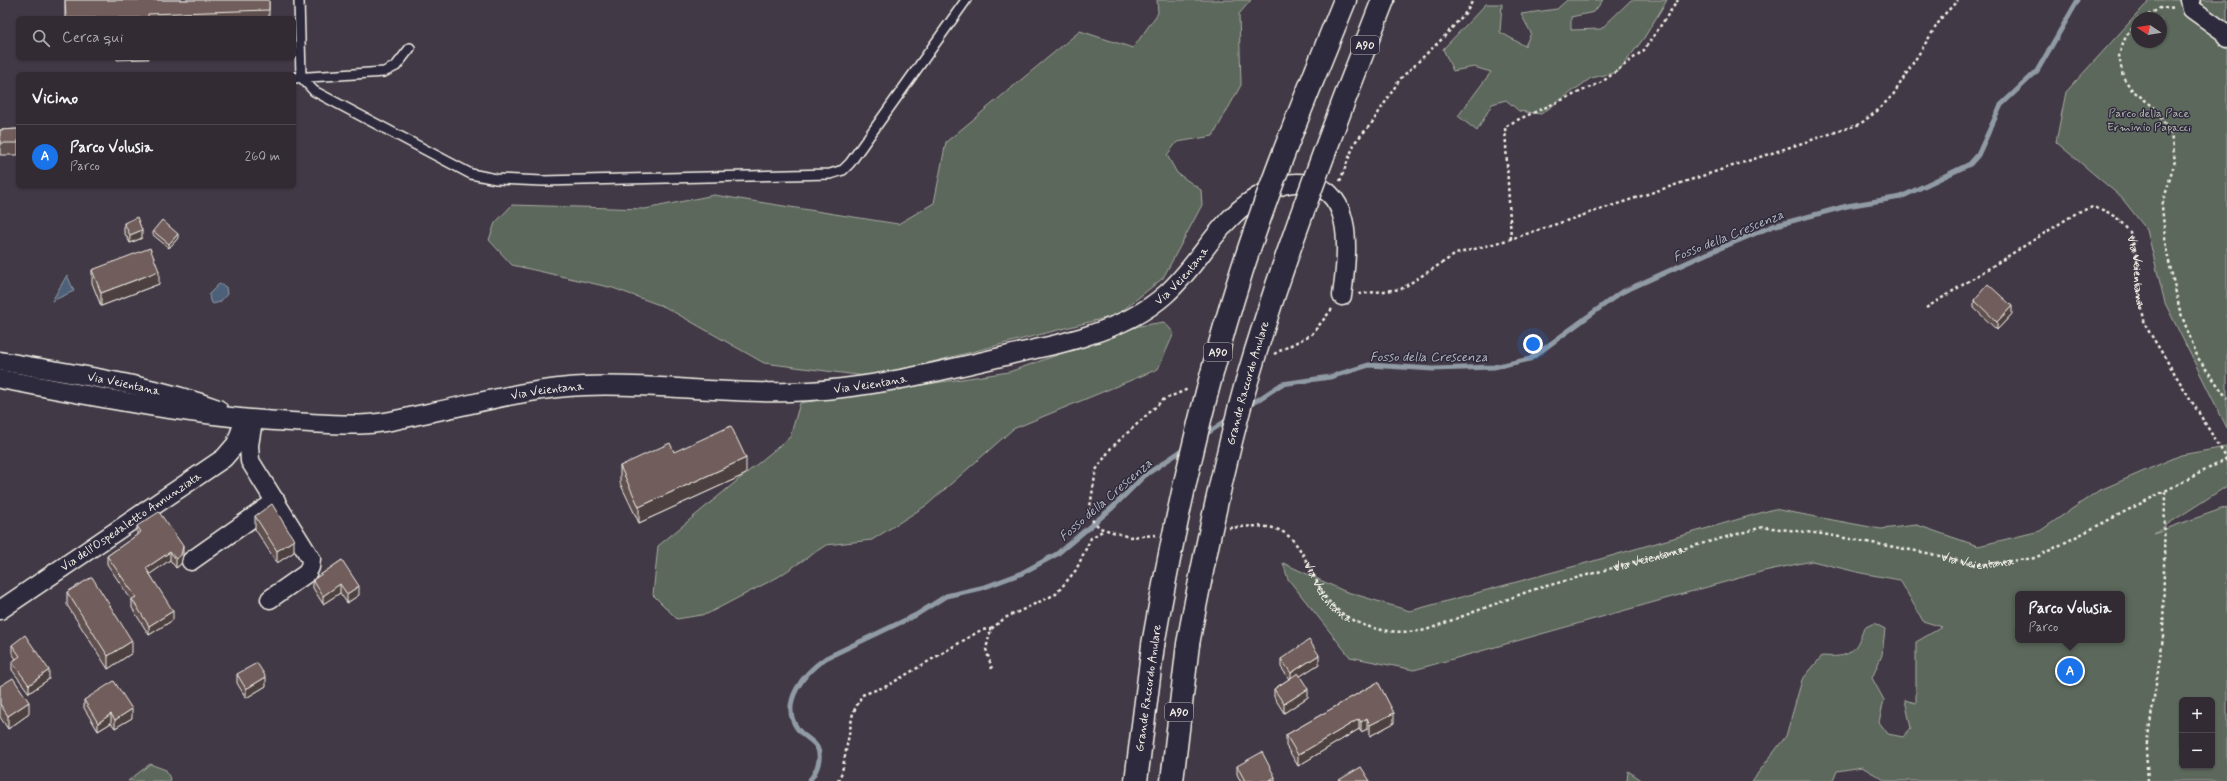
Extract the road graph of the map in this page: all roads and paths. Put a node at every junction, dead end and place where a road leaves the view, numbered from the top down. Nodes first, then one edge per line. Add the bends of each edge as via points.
1 (299, 0) edge
2 (966, 0) edge
3 (1345, 0) edge
4 (1383, 0) edge
5 (1473, 0) edge
6 (1678, 0) edge
7 (1958, 0) edge
8 (2191, 5) edge
9 (2153, 12) edge
10 (2131, 31) edge
11 (2227, 38) edge
12 (410, 48) dead end
13 (297, 77) edge
14 (1334, 199) junction
15 (1511, 239) junction
16 (1342, 296) joint
17 (1926, 308) dead end
18 (0, 361) edge
19 (0, 379) edge
20 (2227, 398) edge
21 (249, 420) junction
22 (2227, 459) edge
23 (2165, 491) junction
24 (276, 501) junction
25 (1089, 513) dead end
26 (1105, 529) junction
27 (1221, 529) dead end
28 (1161, 535) dead end
29 (191, 561) dead end
30 (270, 599) dead end
31 (0, 610) edge
32 (991, 629) junction
33 (992, 669) dead end
34 (838, 781) edge
35 (1136, 781) edge
36 (1172, 781) edge
37 (2148, 781) edge

1 - 13 lane
2 - 13 lane via 850,164 839,172 830,174 543,182 483,177 459,168 314,91
3 - 35 highway, Grande Raccordo Anulare / A90, bridge via 1255,233 1220,344 1179,509 1153,645
4 - 36 highway, Grande Raccordo Anulare / A90, bridge via 1289,250 1246,384 1217,499 1188,644
5 - 14 path via 1444,38 1400,79 1372,123 1355,142
6 - 15 path via 1644,50 1602,82 1505,127
7 - 15 path via 1942,17 1893,95 1860,124
8 - 9 path via 2162,7
8 - 11 street via 2224,32
10 - 20 path via 2119,54 2123,77 2132,90 2155,108 2171,134 2175,161 2162,206 2166,248 2180,311 2198,358
12 - 13 lane via 396,66 384,72
14 - 16 street via 1343,218 1346,236
14 - 21 street, Via Veientana via 1323,190 1302,183 1275,188 1232,215 1175,286 1130,318 1086,336 925,374 839,389 788,392 630,385 571,387 367,424
15 - 16 path via 1456,254 1401,289
17 - 22 path, Via Veientana via 2078,212 2093,207 2106,211 2130,232 2137,258 2139,294 2145,325
18 - 21 street, Via Veientana via 97,378 182,398
19 - 21 street, Via Veientana via 193,414
21 - 24 street via 250,461
21 - 31 street, Via dell'Ospedaletto Annunziata via 236,444 224,458
22 - 23 path, Via Veientana
23 - 27 path, Via Veientana via 2035,558 1978,565 1823,534 1763,526 1532,590 1426,630 1409,633 1369,627 1336,607 1324,595 1299,547 1283,532 1258,526
23 - 37 path via 2163,638 2146,750
24 - 29 street
24 - 30 street via 311,559 307,573
25 - 26 path via 1093,521
26 - 28 path via 1129,538
26 - 32 path via 1091,538 1076,570 1056,594 1005,618
32 - 33 path via 986,649
32 - 34 path via 981,630 887,686 862,695 853,713

